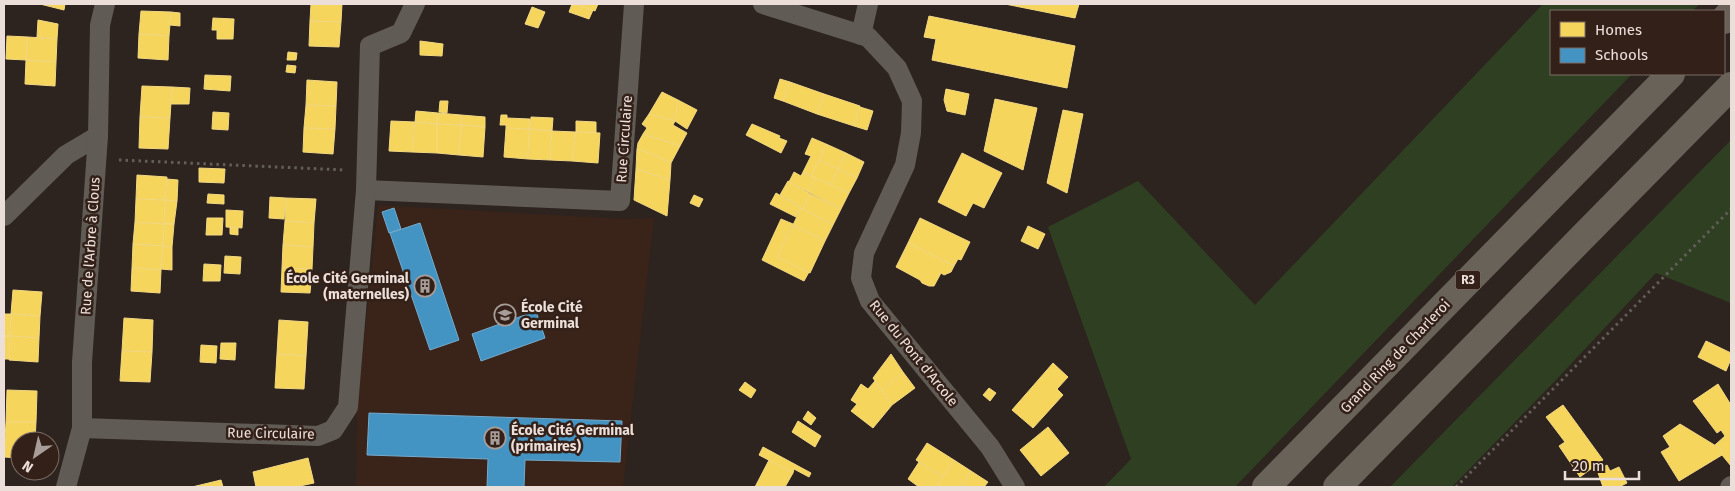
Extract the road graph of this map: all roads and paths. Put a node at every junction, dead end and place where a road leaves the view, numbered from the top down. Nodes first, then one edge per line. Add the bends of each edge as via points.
1 (104, 4) edge
2 (415, 4) edge
3 (634, 4) edge
4 (763, 4) edge
5 (868, 4) edge
6 (860, 35) junction
7 (1670, 75) edge
8 (1731, 86) edge
9 (98, 136) junction
10 (96, 159) junction
11 (366, 180) junction
12 (1731, 209) edge
13 (4, 216) edge
14 (82, 428) junction
15 (66, 487) edge
16 (1015, 487) edge
17 (1266, 487) edge
18 (1337, 487) edge
19 (1456, 487) edge

1 - 9 street, Rue de l'Arbre à Clous via 100,26
2 - 11 street, Rue Circulaire via 401,33 370,46
3 - 11 street, Rue Circulaire via 620,201
4 - 6 street, Rue du Pont d'Arcole
5 - 6 street
6 - 16 street, Rue du Pont d'Arcole via 868,37 897,68 912,101 905,165 864,253 861,278 870,301 990,447
7 - 17 highway, Grand Ring de Charleroi / R3
8 - 18 highway
9 - 10 street, Rue de l'Arbre à Clous
9 - 13 street via 66,156
10 - 11 path
10 - 14 street, Rue de l'Arbre à Clous via 82,362
11 - 14 street, Rue Circulaire via 348,407 333,430 318,436
12 - 19 path
14 - 15 street, Rue de l'Arbre à Clous

